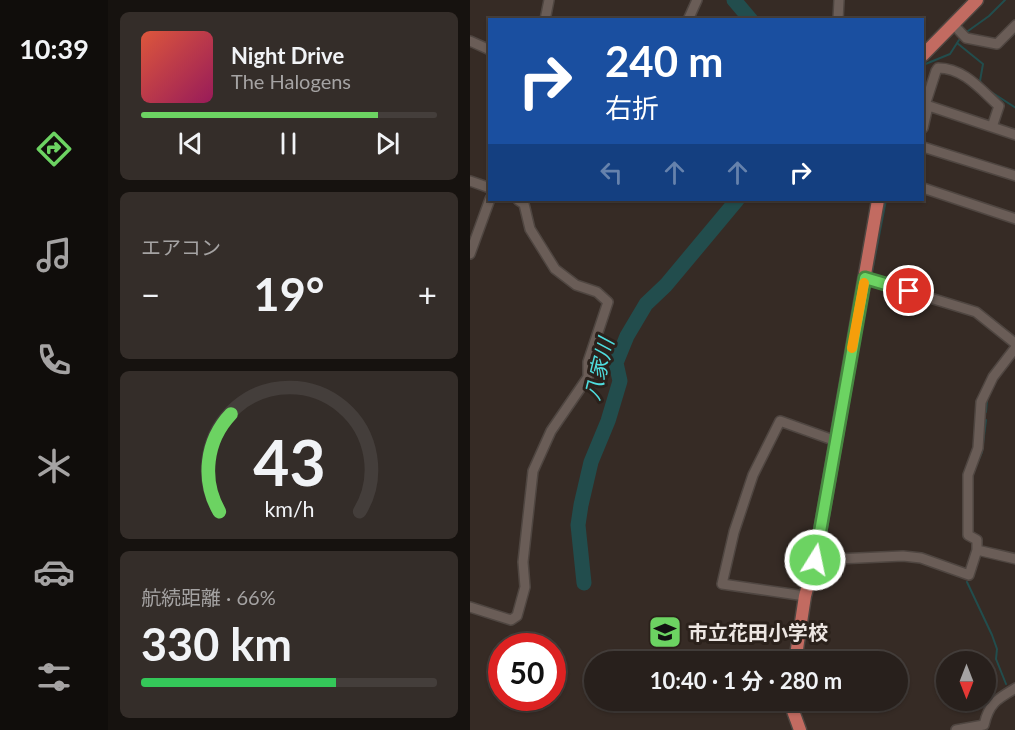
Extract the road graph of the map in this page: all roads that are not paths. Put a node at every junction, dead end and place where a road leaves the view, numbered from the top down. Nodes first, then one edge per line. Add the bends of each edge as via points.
1 (549, 0) edge
2 (697, 0) edge
3 (839, 0) edge
4 (977, 0) edge
5 (545, 18) edge
6 (689, 18) edge
7 (838, 18) edge
8 (953, 24) junction
9 (1016, 25) edge
10 (470, 41) edge
11 (488, 49) edge
12 (924, 54) edge
13 (925, 105) edge
14 (992, 127) junction
15 (1016, 135) edge
16 (924, 147) edge
17 (1016, 176) edge
18 (470, 181) edge
19 (488, 187) edge
20 (924, 188) edge
21 (489, 201) edge
22 (520, 201) edge
23 (878, 201) edge
24 (1016, 219) edge
25 (470, 254) edge
26 (865, 278) junction
27 (1014, 350) edge
28 (836, 441) junction
29 (977, 550) junction
30 (1016, 558) edge
31 (815, 560) junction
32 (805, 596) junction
33 (470, 607) edge
34 (797, 651) edge
35 (1016, 688) edge
36 (793, 711) edge
37 (800, 730) edge
38 (956, 730) edge

1 - 5 street
2 - 6 street
3 - 7 street
4 - 8 main road
8 - 9 street via 966,38 997,44
8 - 12 main road
10 - 11 street
13 - 14 street
13 - 14 street via 936,71 948,68 966,77 999,106
14 - 15 street
16 - 17 street
18 - 19 street
20 - 24 street
21 - 25 street
22 - 33 street via 524,204 530,229 556,269 608,302 588,363 588,377 551,431 533,471 523,562 525,587 517,616 511,621
23 - 26 main road
26 - 27 street via 976,312
26 - 28 main road
27 - 29 street via 993,377 981,402 978,448 968,475 968,535 977,540
28 - 31 main road
28 - 32 street via 780,421 753,475 722,584
29 - 30 street
29 - 31 street via 969,575 912,557
31 - 32 main road
32 - 34 main road
35 - 38 street via 997,698 984,725
36 - 37 main road

